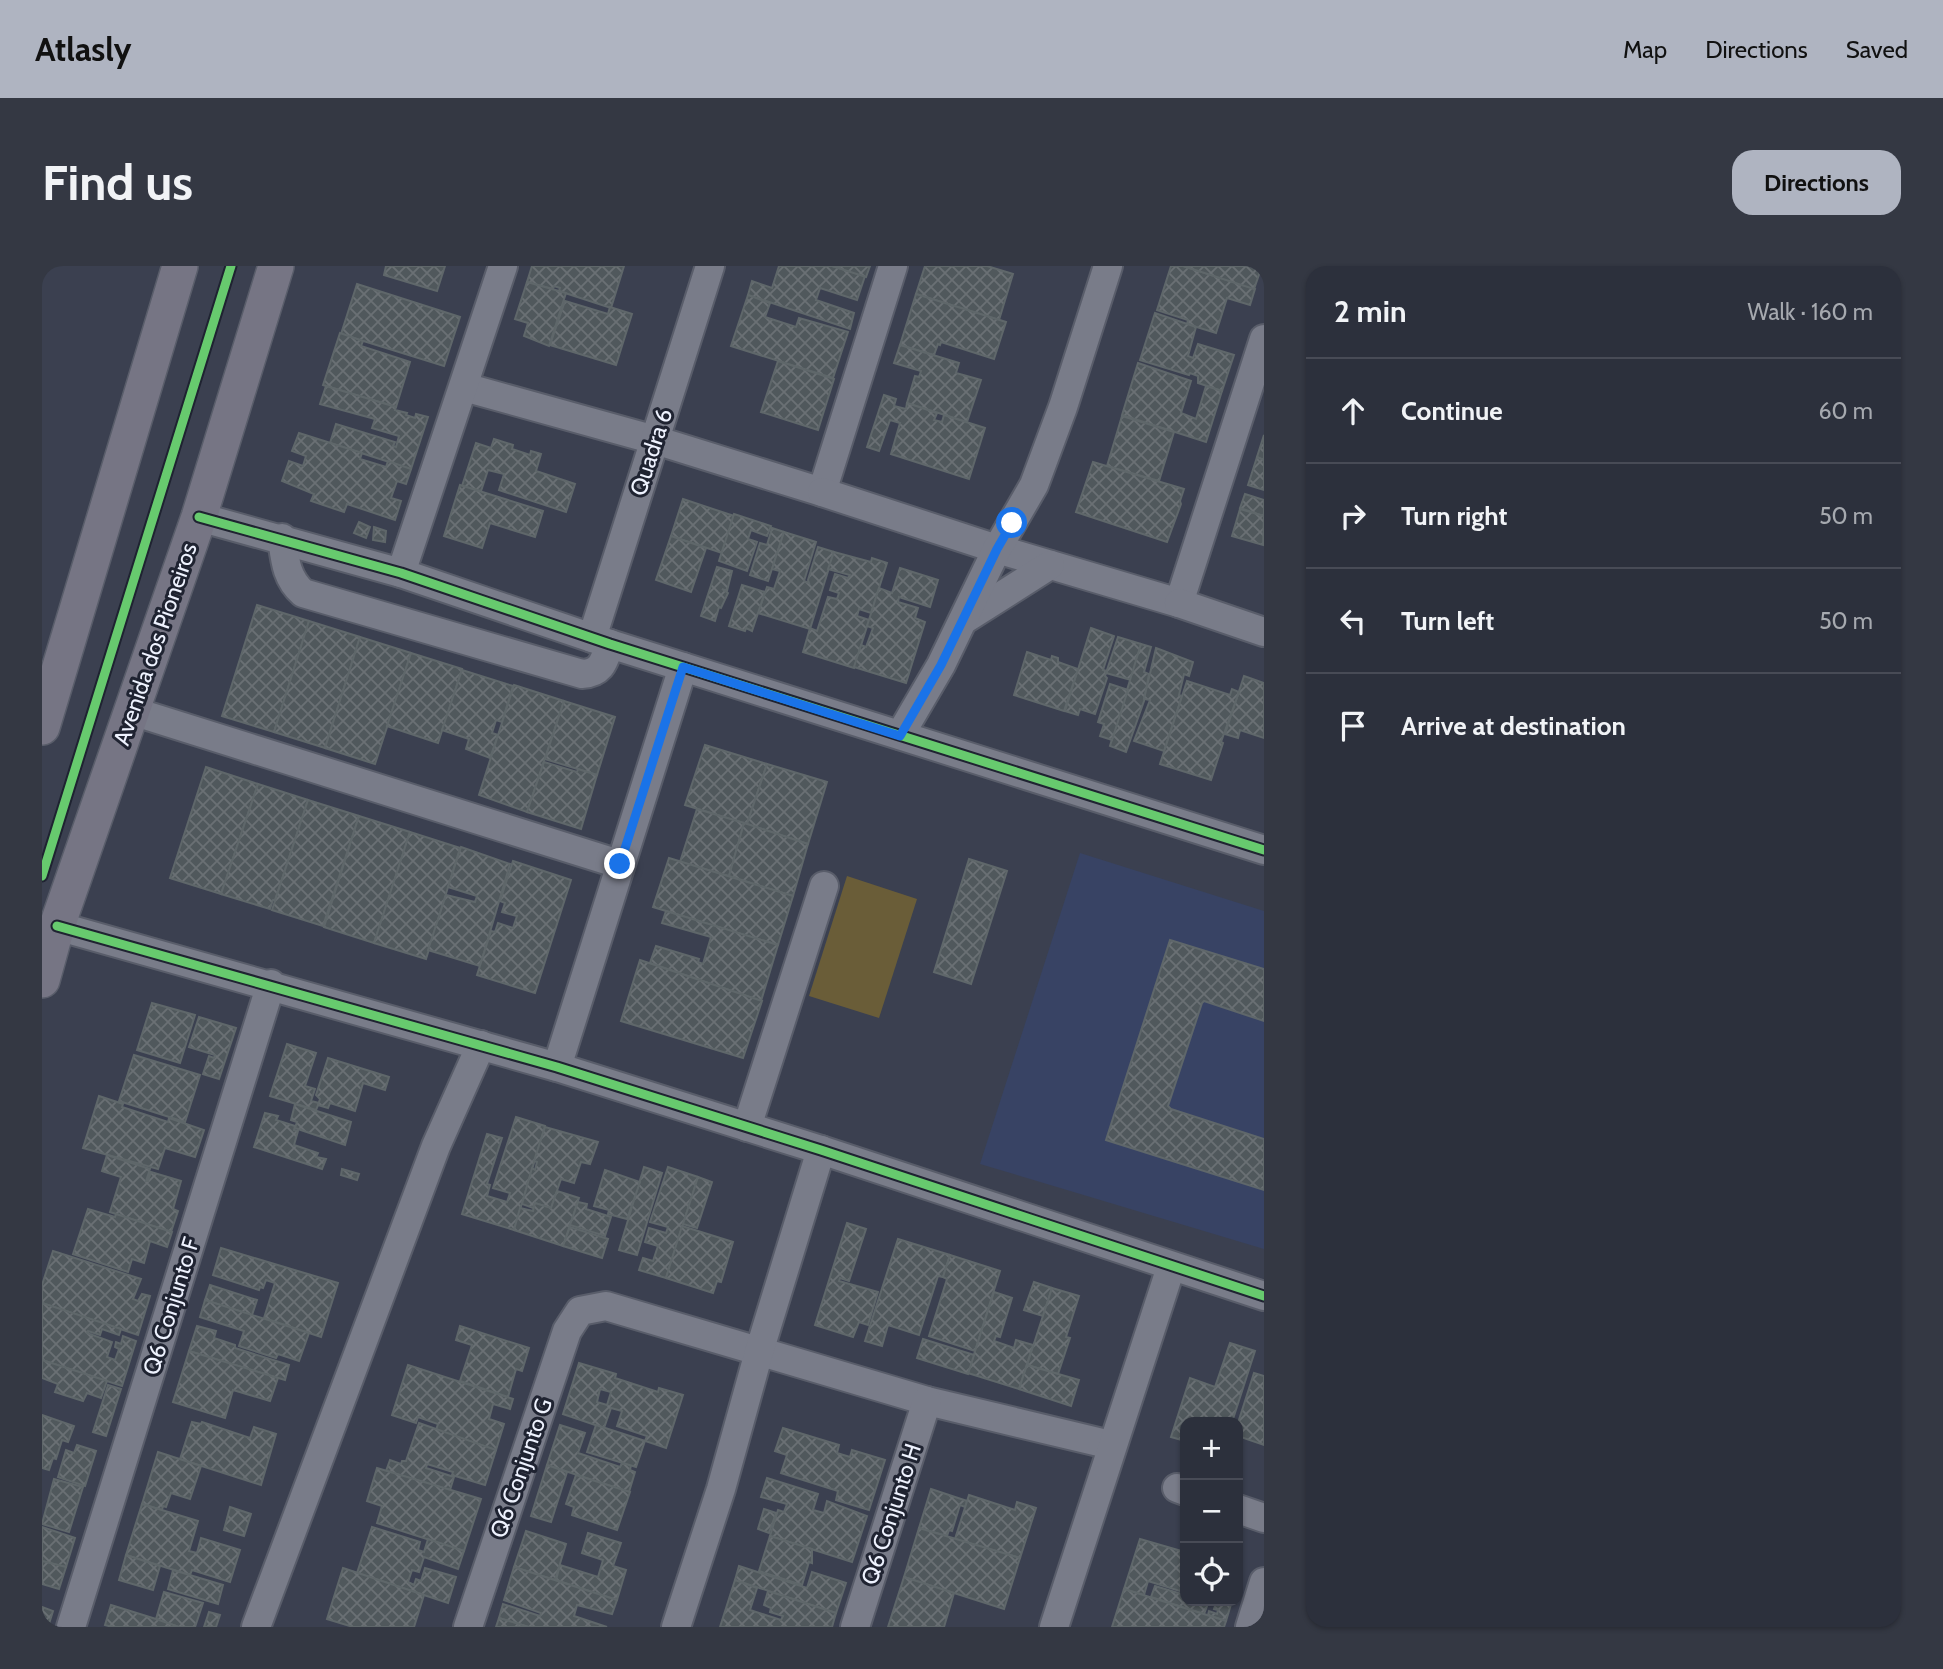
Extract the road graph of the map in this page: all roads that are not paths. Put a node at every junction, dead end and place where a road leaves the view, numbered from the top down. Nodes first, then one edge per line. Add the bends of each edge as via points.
1 (180, 266) edge
2 (276, 266) edge
3 (503, 266) edge
4 (710, 266) edge
5 (893, 266) edge
6 (1108, 266) edge
7 (1264, 339) edge
8 (464, 387) junction
9 (655, 440) junction
10 (822, 492) junction
11 (199, 517) junction
12 (282, 538) junction
13 (997, 549) junction
14 (1050, 565) junction
15 (401, 573) junction
16 (1180, 603) junction
17 (965, 619) junction
18 (1264, 632) edge
19 (601, 641) junction
20 (683, 667) junction
21 (132, 711) junction
22 (42, 727) edge
23 (900, 736) junction
24 (1264, 850) edge
25 (620, 864) junction
26 (824, 886) dead end
27 (57, 926) junction
28 (42, 980) edge
29 (271, 985) junction
30 (481, 1045) junction
31 (557, 1067) junction
32 (747, 1127) junction
33 (821, 1150) junction
34 (1171, 1267) junction
35 (1264, 1296) edge
36 (759, 1352) junction
37 (927, 1401) junction
38 (1111, 1445) junction
39 (1243, 1511) edge
40 (1264, 1518) edge
41 (1264, 1582) edge
42 (71, 1627) edge
43 (256, 1627) edge
44 (468, 1627) edge
45 (676, 1627) edge
46 (855, 1627) edge
47 (1054, 1627) edge
48 (1250, 1627) edge

1 - 22 main road
2 - 11 main road, Avenida dos Pioneiros
3 - 8 street
4 - 9 street, Quadra 6
5 - 10 street
6 - 13 street via 1034,485
7 - 16 street
8 - 9 street
8 - 15 street
9 - 10 street
9 - 19 street, Quadra 6
10 - 13 street
11 - 12 street
11 - 21 main road, Avenida dos Pioneiros
12 - 15 street
12 - 19 street, Quadra 6 via 287,573 303,593 582,674 603,667
13 - 14 street
13 - 17 street
14 - 16 street
14 - 17 street
15 - 19 street
16 - 18 street
17 - 23 street
19 - 20 street
20 - 23 street
20 - 25 street
21 - 25 street
21 - 27 main road, Avenida dos Pioneiros
23 - 24 street
25 - 31 street
26 - 32 street
27 - 28 main road, Avenida dos Pioneiros
27 - 29 street
29 - 30 street
29 - 42 street, Q6 Conjunto F
30 - 31 street
30 - 43 street via 436,1146
31 - 32 street
32 - 33 street
33 - 34 street
33 - 36 street
34 - 35 street
34 - 38 street
36 - 37 street
36 - 44 street, Q6 Conjunto G via 606,1306 580,1311 567,1331
36 - 45 street
37 - 38 street
37 - 46 street, Q6 Conjunto H
38 - 47 street
39 - 40 street
41 - 48 street

